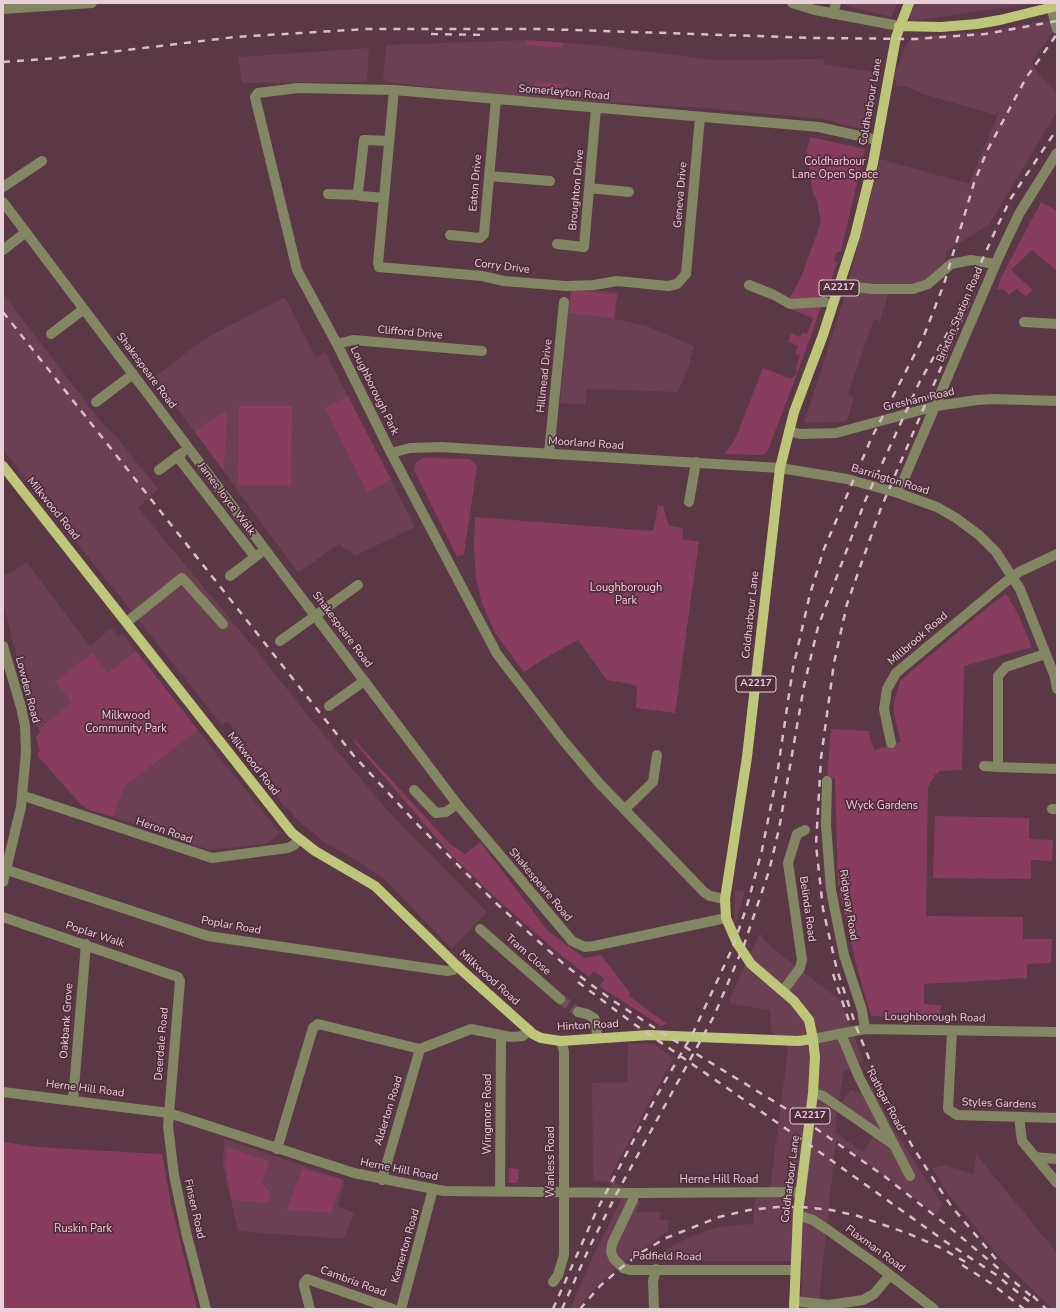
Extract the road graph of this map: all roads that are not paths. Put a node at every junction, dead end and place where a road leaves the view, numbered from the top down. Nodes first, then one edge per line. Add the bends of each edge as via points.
1 (92, 3) edge
2 (792, 3) edge
3 (836, 3) edge
4 (909, 3) edge
5 (1053, 6) edge
6 (3, 10) edge
7 (832, 14) junction
8 (899, 26) junction
9 (1057, 29) edge
10 (394, 90) junction
11 (496, 99) junction
12 (255, 102) joint
13 (596, 108) junction
14 (700, 117) junction
15 (877, 140) junction
16 (389, 141) junction
17 (1057, 153) edge
18 (42, 161) dead end
19 (489, 176) junction
20 (550, 181) dead end
21 (3, 186) edge
22 (589, 188) junction
23 (629, 192) dead end
24 (328, 194) dead end
25 (358, 195) junction
26 (384, 198) junction
27 (3, 202) edge
28 (26, 232) junction
29 (450, 235) dead end
30 (558, 244) dead end
31 (3, 250) edge
32 (995, 264) junction
33 (686, 274) joint
34 (749, 285) dead end
35 (840, 285) junction
36 (564, 302) dead end
37 (825, 302) dead end
38 (84, 309) junction
39 (1024, 322) dead end
40 (1057, 324) edge
41 (51, 334) dead end
42 (337, 344) junction
43 (482, 351) dead end
44 (133, 374) junction
45 (1057, 401) edge
46 (96, 402) dead end
47 (936, 406) junction
48 (789, 431) junction
49 (189, 448) junction
50 (391, 453) junction
51 (549, 453) junction
52 (177, 456) junction
53 (696, 462) junction
54 (3, 466) edge
55 (780, 468) junction
56 (159, 470) dead end
57 (898, 493) junction
58 (689, 502) dead end
59 (266, 549) junction
60 (1057, 554) edge
61 (255, 557) junction
62 (230, 576) dead end
63 (1012, 577) junction
64 (358, 585) dead end
65 (316, 616) junction
66 (127, 622) junction
67 (223, 624) dead end
68 (280, 641) dead end
69 (3, 646) edge
70 (1045, 654) junction
71 (364, 681) junction
72 (1057, 689) edge
73 (329, 706) dead end
74 (891, 744) dead end
75 (657, 755) dead end
76 (984, 766) dead end
77 (998, 767) junction
78 (1057, 769) edge
79 (827, 781) dead end
80 (414, 790) dead end
81 (23, 797) junction
82 (457, 804) junction
83 (625, 809) junction
84 (805, 830) dead end
85 (299, 839) junction
86 (7, 870) junction
87 (3, 882) edge
88 (725, 898) junction
89 (3, 917) edge
90 (726, 918) junction
91 (480, 929) dead end
92 (86, 944) junction
93 (457, 966) junction
94 (178, 977) joint
95 (784, 991) junction
96 (560, 999) tunnel mouth
97 (578, 1012) tunnel mouth
98 (865, 1029) junction
99 (529, 1030) junction
100 (952, 1031) junction
101 (1057, 1032) edge
102 (841, 1034) junction
103 (501, 1036) junction
104 (597, 1037) junction
105 (814, 1039) junction
106 (561, 1041) junction
107 (420, 1049) junction
108 (3, 1092) edge
109 (813, 1094) junction
110 (73, 1100) junction
111 (169, 1113) junction
112 (1019, 1117) junction
113 (1057, 1118) edge
114 (895, 1146) junction
115 (277, 1149) junction
116 (1035, 1156) junction
117 (1057, 1159) edge
118 (910, 1176) dead end
119 (382, 1180) junction
120 (1057, 1182) edge
121 (433, 1189) junction
122 (500, 1192) junction
123 (563, 1192) junction
124 (801, 1192) junction
125 (634, 1193) junction
126 (798, 1215) junction
127 (656, 1270) junction
128 (795, 1270) junction
129 (890, 1275) junction
130 (552, 1282) dead end
131 (794, 1305) edge
132 (206, 1309) edge
133 (310, 1309) edge
134 (393, 1309) edge
135 (401, 1309) edge
136 (654, 1309) edge
137 (934, 1309) edge

1 - 6 street
2 - 7 street
3 - 7 street
4 - 8 main road, Coldharbour Lane / A2217
5 - 8 main road via 977,24 941,27
5 - 9 street
7 - 8 street
8 - 15 main road, Coldharbour Lane / A2217
10 - 11 street, Somerleyton Road
10 - 12 street, Somerleyton Road via 298,88 258,93
10 - 16 street, Corry Drive
11 - 13 street, Somerleyton Road
11 - 19 street, Eaton Drive
12 - 42 street, Loughborough Park via 297,270
13 - 14 street, Somerleyton Road
13 - 22 street, Broughton Drive
14 - 15 street, Somerleyton Road via 819,126
14 - 33 street, Geneva Drive
15 - 35 main road, Coldharbour Lane / A2217 via 855,236
16 - 25 street via 364,140
16 - 26 street, Corry Drive
17 - 32 street, Brixton Station Road via 1019,214
18 - 21 street
19 - 20 street
19 - 29 street, Eaton Drive via 483,237
22 - 23 street
22 - 30 street, Broughton Drive via 584,247
24 - 25 street
25 - 26 street
26 - 33 street, Corry Drive via 378,263 382,268 566,286 616,281 673,286
27 - 28 street, Shakespeare Road
28 - 31 street
28 - 38 street, Shakespeare Road
32 - 35 street via 972,260 951,264 928,284 913,289
32 - 47 street, Brixton Station Road
34 - 37 street via 790,304
35 - 48 main road, Coldharbour Lane / A2217
36 - 51 street, Hillmead Drive
38 - 41 street
38 - 44 street, Shakespeare Road
39 - 40 street
42 - 43 street, Clifford Drive via 353,340
42 - 50 street, Loughborough Park
44 - 46 street
44 - 49 street, Shakespeare Road
45 - 47 street, Gresham Road via 993,399
47 - 48 street, Gresham Road via 836,433 803,434
47 - 57 street, Brixton Station Road
48 - 55 main road, Coldharbour Lane / A2217
49 - 52 street
49 - 59 street, Shakespeare Road
50 - 51 street, Moorland Road via 424,447
50 - 83 street, Loughborough Park via 497,654 562,739
51 - 53 street, Moorland Road
52 - 56 street
52 - 61 street, James Joyce Walk
53 - 55 street, Moorland Road
53 - 58 street
54 - 66 main road, Milkwood Road
55 - 57 street, Barrington Road via 841,478
55 - 88 main road, Coldharbour Lane / A2217 via 747,757
57 - 63 street, Barrington Road via 937,508 965,523 996,552
59 - 61 street
59 - 65 street, Shakespeare Road
60 - 63 street, Millbrook Road
61 - 62 street
63 - 70 street, Barrington Road via 1025,601
63 - 74 street, Millbrook Road via 896,673 888,689 884,710
64 - 65 street
65 - 68 street
65 - 71 street, Shakespeare Road
66 - 67 street via 182,578
66 - 85 main road, Milkwood Road via 279,818
69 - 81 street, Lowden Road via 25,726
70 - 72 street, Barrington Road
70 - 77 street via 1006,667 998,676
71 - 73 street
71 - 82 street, Shakespeare Road
75 - 83 street via 653,782
76 - 77 street
77 - 78 street
79 - 98 street, Ridgway Road via 826,825 831,890 844,955 862,1010
80 - 82 street via 436,813 446,812
81 - 85 street, Heron Road via 212,858 288,848
81 - 86 street, Lowden Road
82 - 90 street, Shakespeare Road via 549,915 577,944 585,947 594,946
83 - 88 street, Loughborough Park via 704,892 710,896
84 - 95 street, Belinda Road via 797,834 788,863 802,960 800,968
85 - 93 main road, Milkwood Road via 319,854 375,886
86 - 87 street, Lowden Road
86 - 93 street, Poplar Road via 204,935 447,971
88 - 90 main road, Coldharbour Lane / A2217
89 - 92 street, Poplar Walk
90 - 95 main road, Coldharbour Lane / A2217 via 737,943 751,964
91 - 96 street, Tram Close
92 - 94 street, Poplar Walk
92 - 110 street, Oakbank Grove
93 - 99 main road, Milkwood Road
94 - 111 street, Deerdale Road via 180,980
95 - 105 main road, Coldharbour Lane / A2217 via 809,1020
97 - 104 street via 594,1018
98 - 100 street, Loughborough Road
98 - 102 street, Loughborough Road
99 - 103 street via 518,1037
99 - 106 main road, Hinton Road via 541,1038
100 - 101 street, Loughborough Road
100 - 112 street, Styles Gardens via 948,1109 957,1115
102 - 105 street, Loughborough Road
102 - 114 street, Rathgar Road via 859,1077
103 - 107 street via 471,1029
103 - 122 street, Wingmore Road
104 - 105 main road, Hinton Road via 649,1035 798,1041
104 - 106 main road, Hinton Road
105 - 109 main road, Coldharbour Lane / A2217
106 - 123 street, Wanless Road via 564,1051
107 - 115 street via 323,1024 315,1026
107 - 119 street, Alderton Road
108 - 110 street, Herne Hill Road
109 - 114 street via 823,1096
109 - 124 main road, Coldharbour Lane / A2217
110 - 111 street, Herne Hill Road
111 - 115 street, Herne Hill Road
111 - 132 street, Finsen Road via 168,1126 174,1174
112 - 113 street, Styles Gardens
112 - 116 street via 1022,1142
114 - 118 street, Rathgar Road
115 - 119 street, Herne Hill Road via 354,1174
116 - 117 street
116 - 120 street
119 - 121 street, Herne Hill Road
121 - 122 street, Herne Hill Road via 455,1192
121 - 135 street, Kemerton Road
122 - 123 street, Herne Hill Road
123 - 125 street, Herne Hill Road
123 - 130 street, Wanless Road via 564,1255 558,1275
124 - 125 street, Herne Hill Road
124 - 126 main road, Coldharbour Lane / A2217
125 - 127 street, Padfield Road via 611,1252 623,1268
126 - 128 main road, Coldharbour Lane / A2217
126 - 129 street, Flaxman Road via 813,1220
127 - 128 street, Padfield Road
127 - 136 street via 653,1281
128 - 131 main road, Coldharbour Lane / A2217
129 - 131 street via 874,1294 862,1300 829,1306
129 - 137 street, Flaxman Road
133 - 134 street, Cambria Road via 304,1286 305,1280 311,1279

